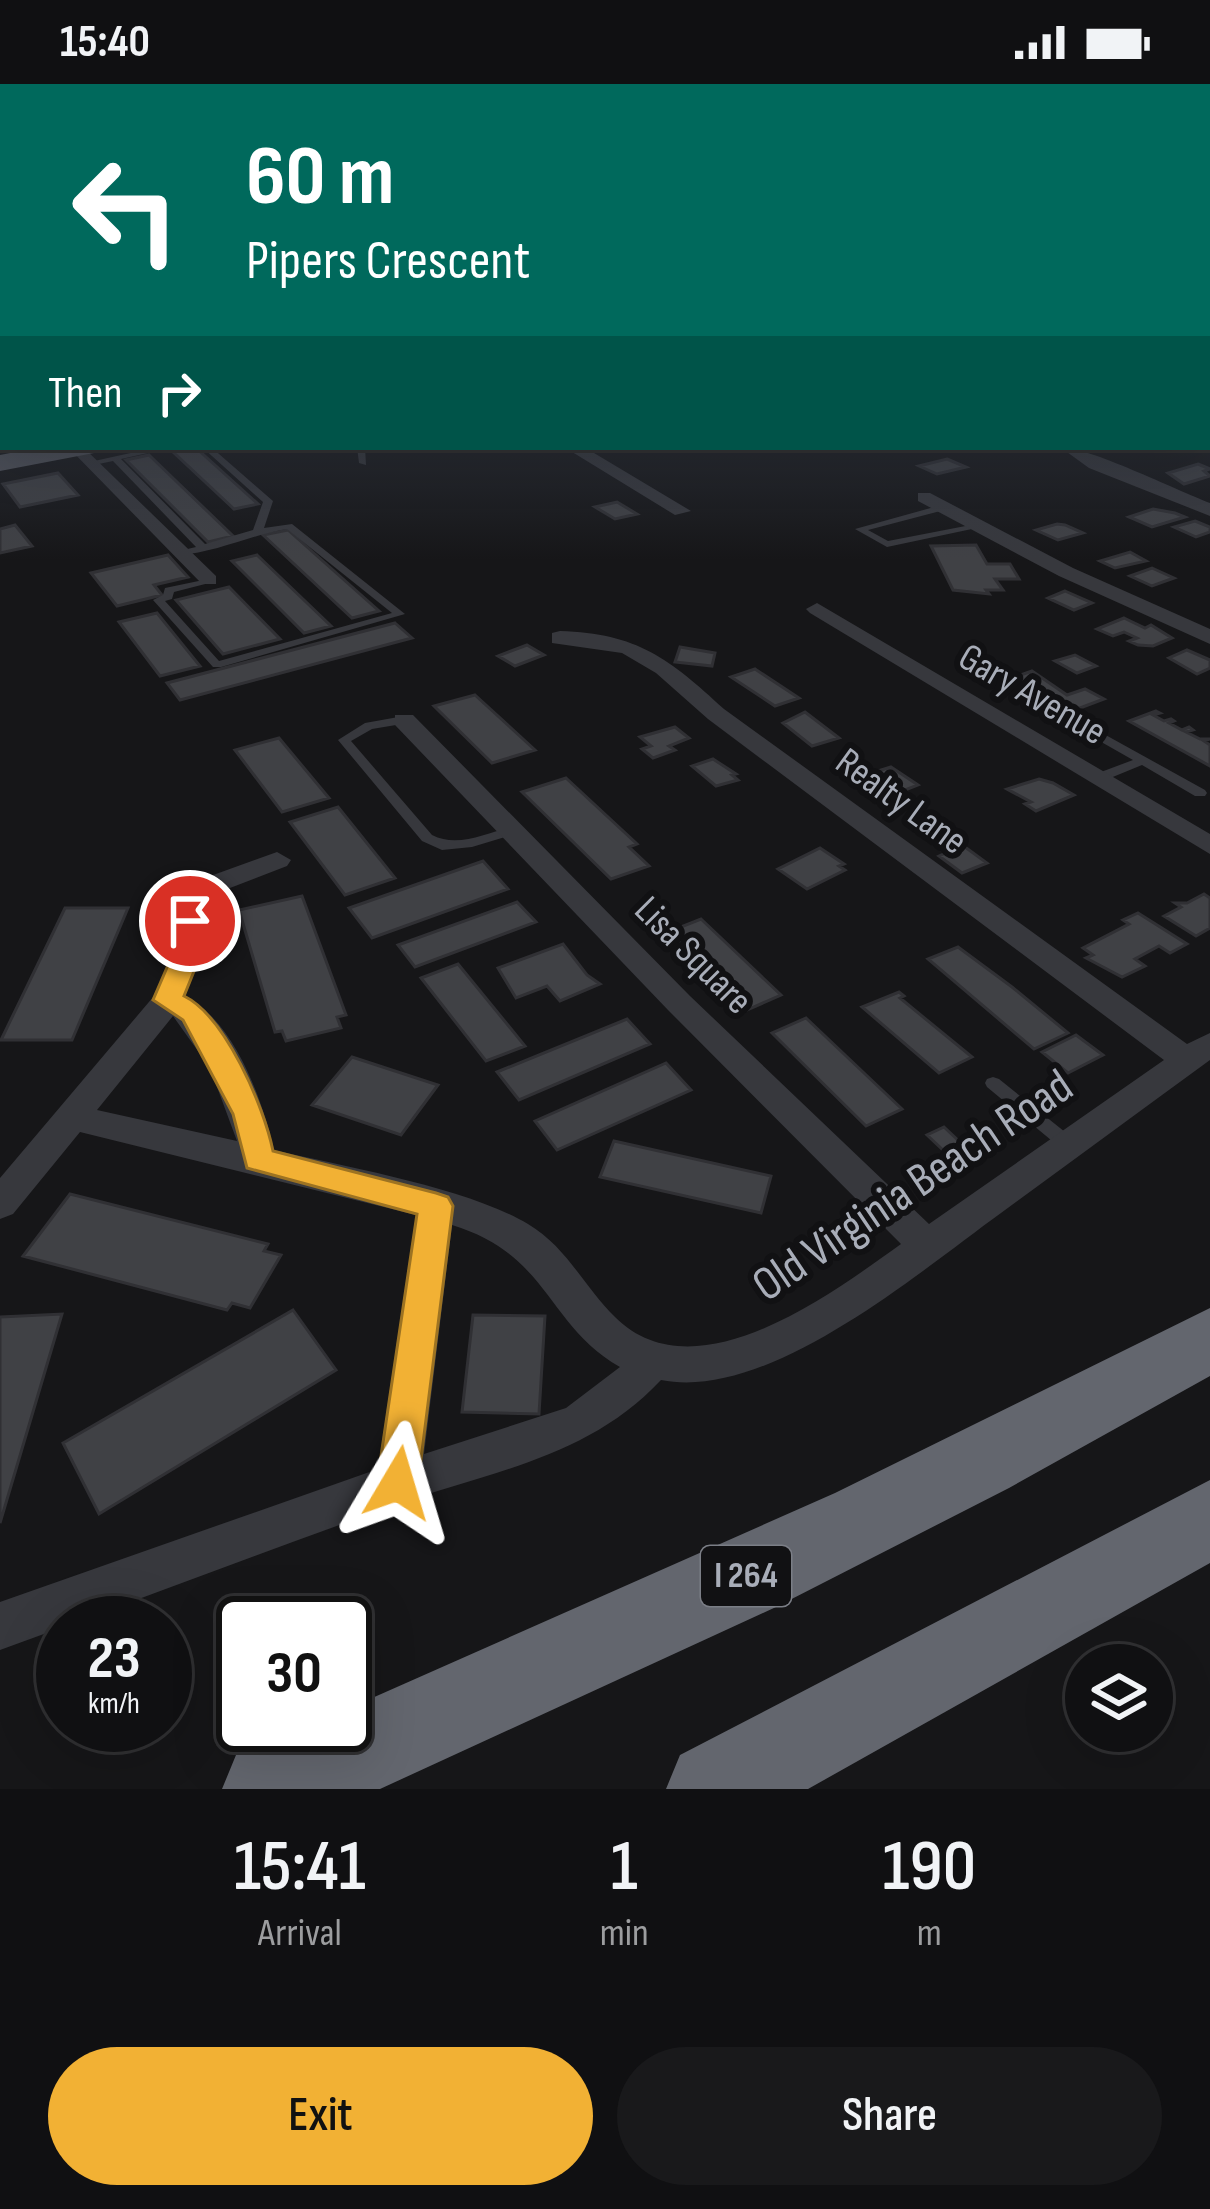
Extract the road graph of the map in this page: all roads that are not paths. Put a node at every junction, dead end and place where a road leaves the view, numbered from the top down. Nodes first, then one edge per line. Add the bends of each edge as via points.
1 (156, 450) edge
2 (209, 450) edge
3 (362, 450) edge
4 (577, 450) edge
5 (1073, 450) edge
6 (83, 453) edge
7 (115, 458) junction
8 (0, 463) edge
9 (363, 463) dead end
10 (924, 496) dead end
11 (945, 507) junction
12 (1210, 510) edge
13 (682, 511) dead end
14 (981, 526) junction
15 (258, 530) junction
16 (204, 548) junction
17 (182, 554) junction
18 (209, 580) joint
19 (817, 609) dead end
20 (1210, 637) edge
21 (560, 638) dead end
22 (404, 721) joint
23 (1094, 732) dead end
24 (1142, 760) junction
25 (1097, 778) junction
26 (1200, 793) dead end
27 (510, 831) junction
28 (1210, 846) edge
29 (277, 860) dead end
30 (168, 1000) junction
31 (1198, 1052) edge
32 (993, 1083) dead end
33 (72, 1117) junction
34 (1069, 1145) junction
35 (259, 1160) junction
36 (0, 1204) edge
37 (436, 1206) junction
38 (927, 1246) junction
39 (1210, 1339) edge
40 (652, 1361) junction
41 (398, 1483) junction
42 (1210, 1519) edge
43 (0, 1626) edge
44 (270, 1789) edge
45 (714, 1789) edge

1 - 7 lane
2 - 15 lane via 268,502
3 - 9 lane
4 - 13 street
5 - 12 street
6 - 7 lane
6 - 8 main road
6 - 17 street
7 - 16 lane
10 - 11 street
11 - 14 street
11 - 14 lane via 860,529 887,544
14 - 20 street
15 - 16 lane
15 - 18 lane via 290,526 400,614 217,665 158,600
16 - 17 lane
17 - 18 street
19 - 25 street, Gary Avenue
21 - 31 street, Realty Lane via 620,642 655,658 716,714
22 - 27 street, Lisa Square
22 - 27 lane via 344,740 427,838 451,847
23 - 24 lane
24 - 25 lane
24 - 26 lane
25 - 28 street, Gary Avenue
27 - 38 street, Lisa Square
29 - 30 street via 190,893 189,949
30 - 33 street
30 - 35 street via 194,1013 249,1114
31 - 34 street, Old Virginia Beach Road
32 - 34 lane
33 - 35 street
33 - 36 street
34 - 38 street, Old Virginia Beach Road
35 - 37 street
37 - 40 street via 523,1239 598,1330
37 - 41 street
38 - 40 street, Old Virginia Beach Road via 802,1329 757,1349 697,1364
39 - 44 highway, I 264 via 865,1520
40 - 41 street via 581,1422
41 - 43 street
42 - 45 highway

